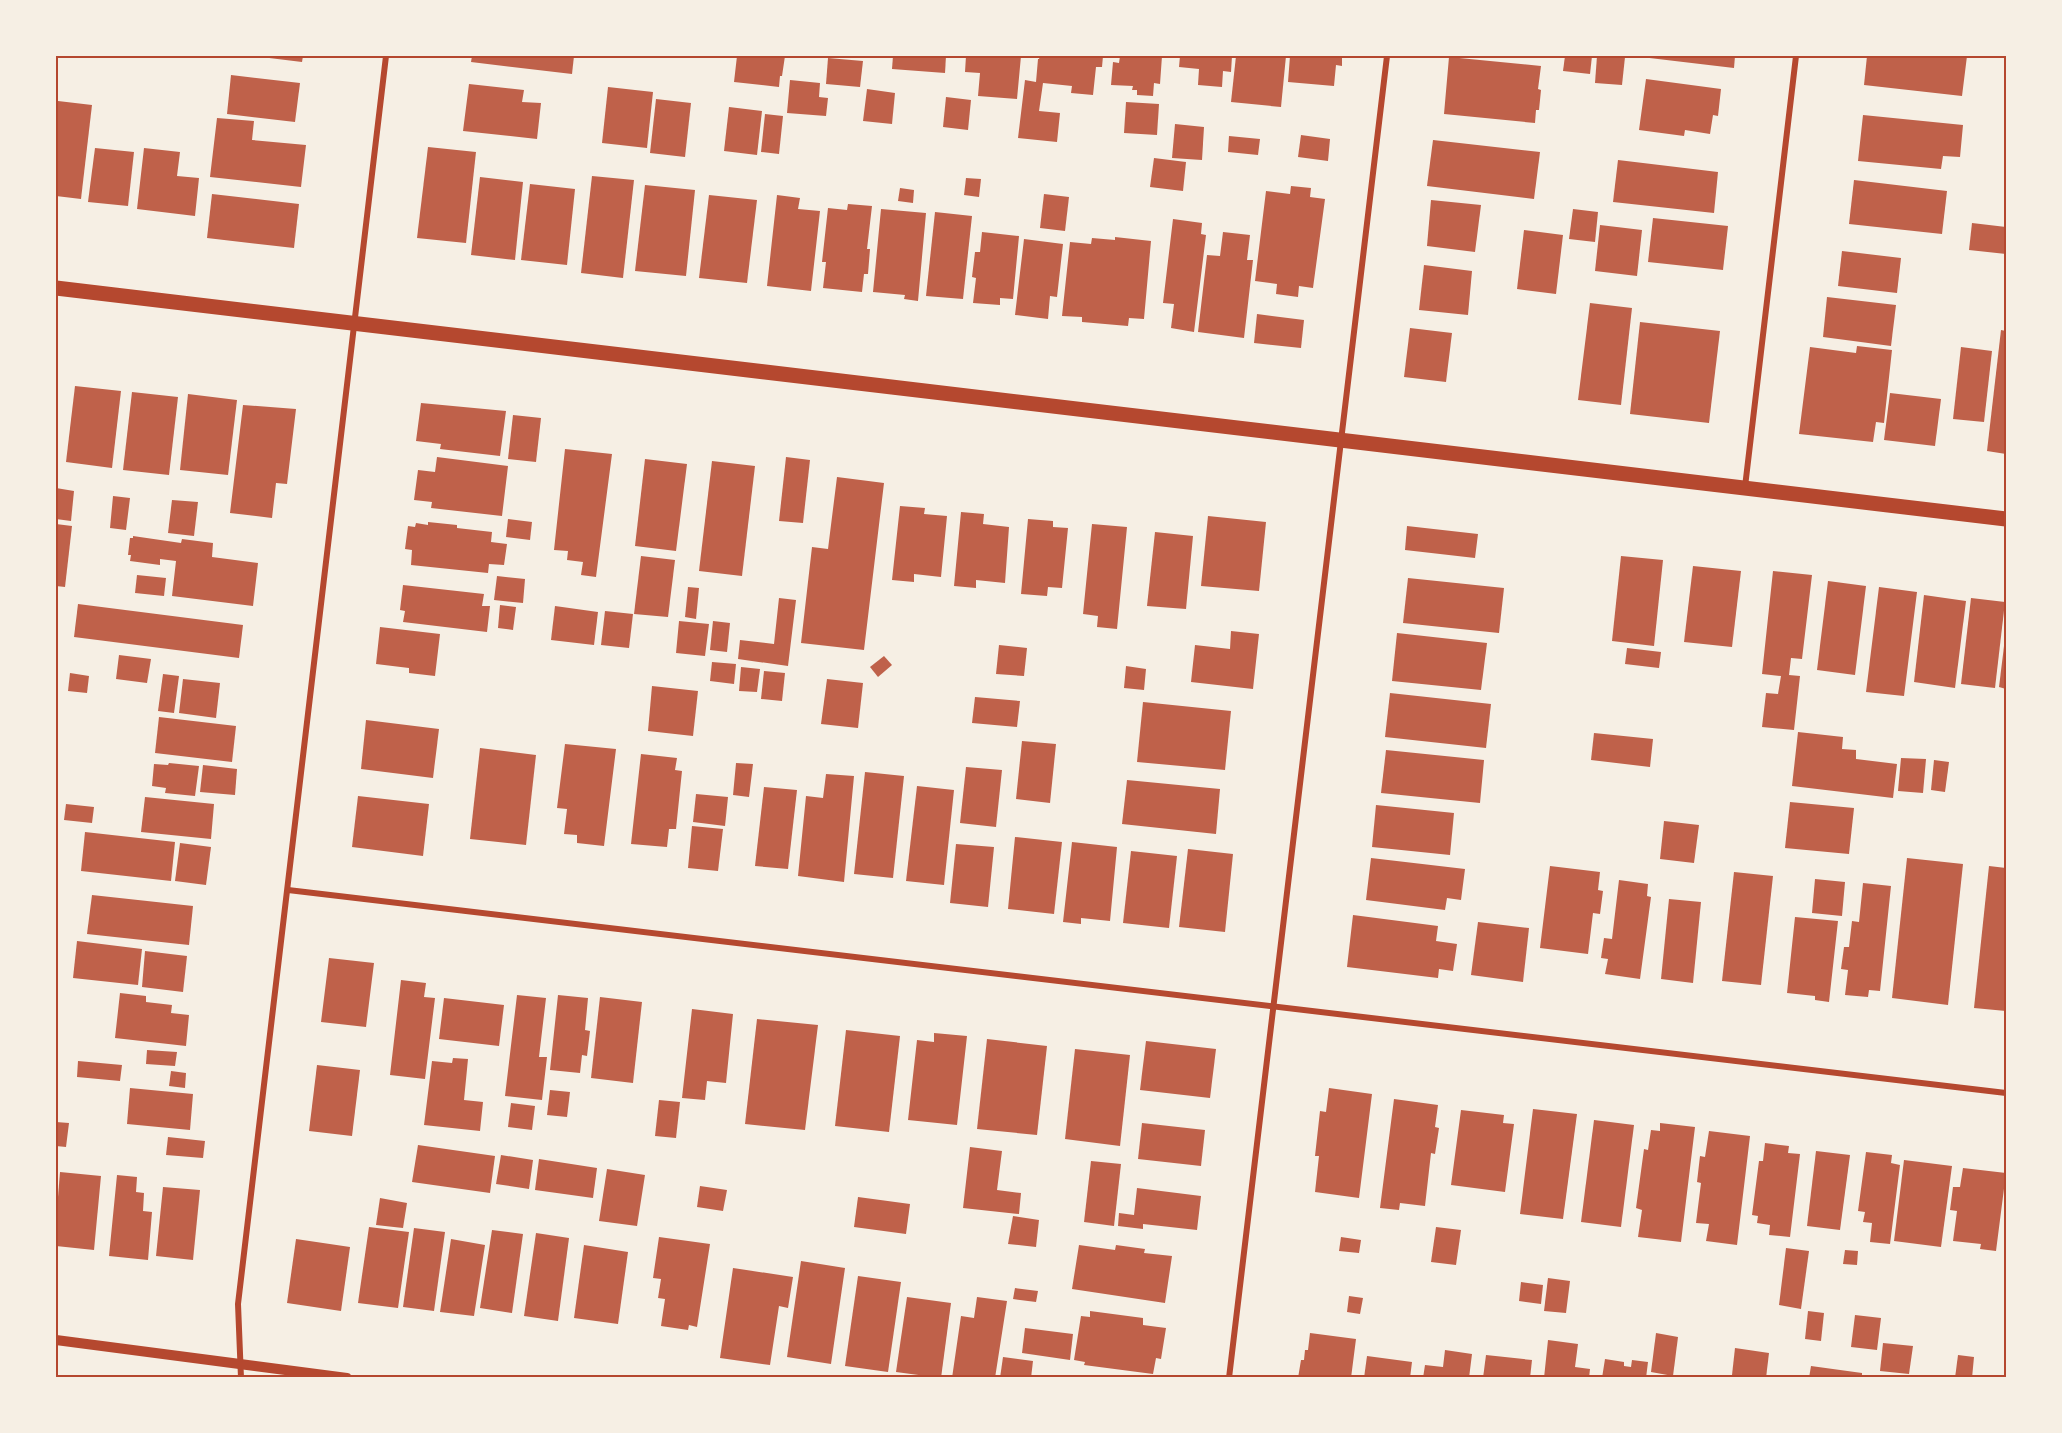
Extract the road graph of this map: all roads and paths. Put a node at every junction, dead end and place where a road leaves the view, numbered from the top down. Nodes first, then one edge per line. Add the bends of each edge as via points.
1 (386, 56) edge
2 (1387, 56) edge
3 (1796, 56) edge
4 (56, 288) edge
5 (353, 323) junction
6 (1340, 439) junction
7 (1745, 487) junction
8 (2007, 519) edge
9 (288, 890) junction
10 (1275, 1007) junction
11 (2007, 1093) edge
12 (56, 1340) edge
13 (240, 1363) junction
14 (241, 1377) edge
15 (347, 1377) edge
16 (1229, 1377) edge

1 - 5 street
2 - 6 street
3 - 7 street
4 - 5 main road
5 - 6 main road
5 - 9 street
6 - 7 main road
6 - 10 street
7 - 8 main road
9 - 10 street
9 - 13 street via 238,1304
10 - 11 street
10 - 16 street
12 - 13 street
13 - 14 street
13 - 15 street

